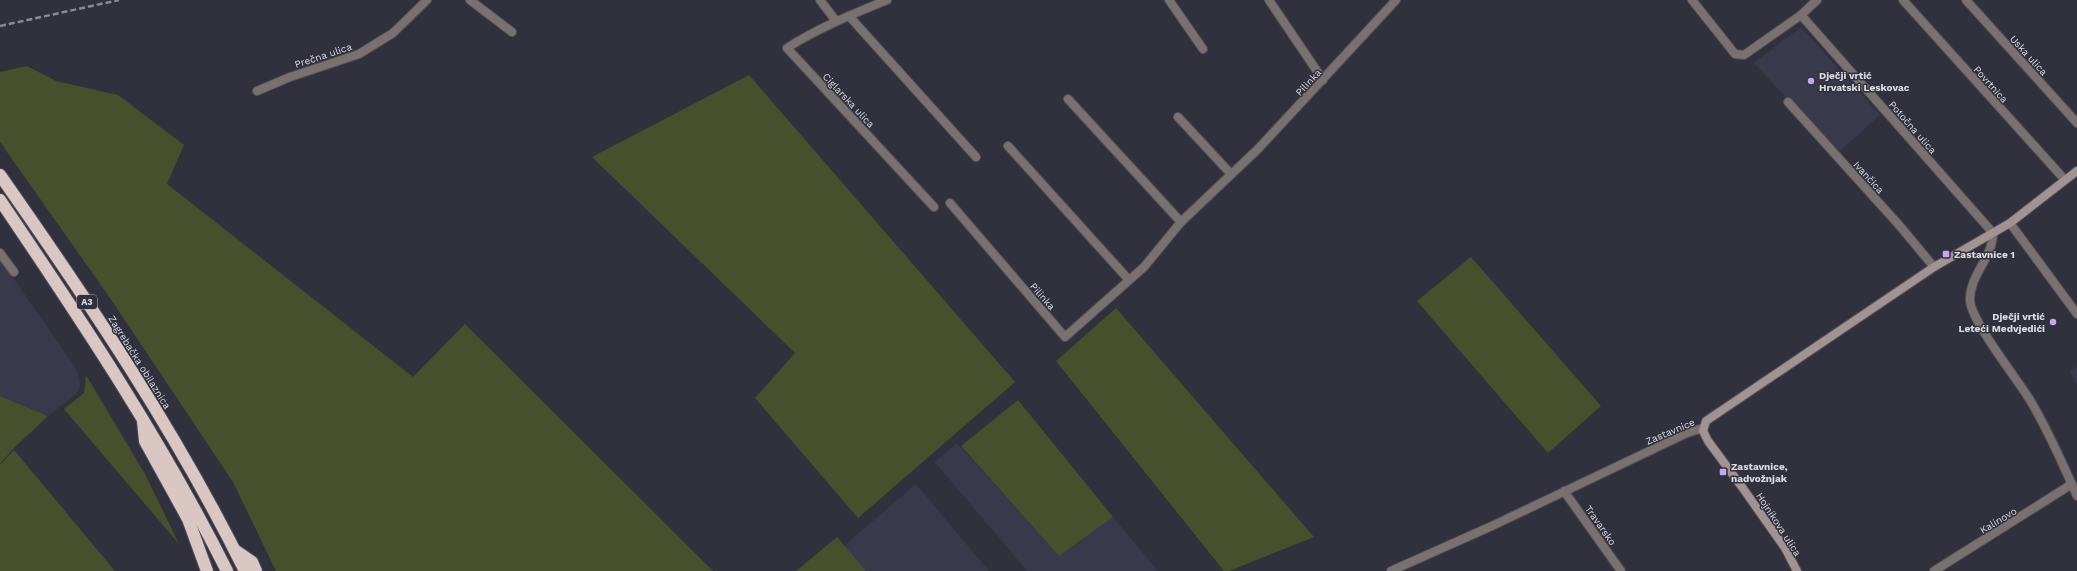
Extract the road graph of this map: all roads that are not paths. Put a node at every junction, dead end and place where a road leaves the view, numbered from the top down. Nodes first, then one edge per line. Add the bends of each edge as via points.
1 (427, 0) edge
2 (470, 0) edge
3 (820, 0) edge
4 (887, 0) edge
5 (1169, 0) edge
6 (1269, 0) edge
7 (1692, 0) edge
8 (1817, 0) edge
9 (1903, 0) edge
10 (1966, 0) edge
11 (1394, 1) edge
12 (849, 16) junction
13 (1801, 16) junction
14 (836, 22) junction
15 (512, 32) dead end
16 (1203, 48) dead end
17 (1323, 80) junction
18 (257, 91) dead end
19 (1068, 99) dead end
20 (1788, 102) dead end
21 (1178, 117) dead end
22 (2077, 123) edge
23 (1008, 146) dead end
24 (976, 157) dead end
25 (2077, 171) edge
26 (1230, 174) junction
27 (0, 175) edge
28 (2065, 180) junction
29 (0, 200) edge
30 (950, 203) dead end
31 (934, 207) dead end
32 (1181, 222) junction
33 (2010, 223) junction
34 (1994, 233) junction
35 (0, 253) edge
36 (1934, 267) junction
37 (14, 272) dead end
38 (1129, 280) junction
39 (2077, 314) edge
40 (143, 418) junction
41 (1703, 428) junction
42 (2072, 484) junction
43 (1564, 491) junction
44 (2077, 496) edge
45 (232, 547) junction
46 (207, 571) edge
47 (227, 571) edge
48 (245, 571) edge
49 (256, 571) edge
50 (1391, 571) edge
51 (1621, 571) edge
52 (1797, 571) edge
53 (1934, 571) edge

1 - 18 street, Prečna ulica via 393,33 359,54
2 - 15 street
3 - 14 street
4 - 12 street, Ciglarska ulica
5 - 16 street
6 - 17 street
7 - 13 street via 1735,54 1744,55
8 - 13 street
9 - 28 street, Povrtnica
10 - 22 street, Uska ulica
11 - 17 street, Pilinka
12 - 14 street, Ciglarska ulica
12 - 24 street
13 - 34 street, Potočna ulica
14 - 31 street, Ciglarska ulica via 787,48
17 - 26 street, Pilinka via 1258,149
19 - 32 street
20 - 36 street, Ivančica
21 - 26 street
23 - 38 street
25 - 28 main road, Zastavnice
26 - 32 street, Pilinka
27 - 45 highway, Zagrebačka obilaznica / A3 via 126,360
28 - 33 main road, Zastavnice
29 - 40 highway, A3 via 84,323
30 - 38 street, Pilinka via 1064,337
32 - 38 street, Pilinka via 1155,255
33 - 34 main road, Zastavnice
33 - 39 street
34 - 36 main road, Zastavnice
34 - 42 street via 1992,245 1975,275 1970,303 1978,321 2030,400
35 - 37 street
36 - 41 main road, Zastavnice via 1709,419
40 - 46 highway via 145,441 188,519
40 - 47 highway, A3 via 200,516
41 - 43 street, Zastavnice via 1687,433
41 - 52 main road, Hojnikova ulica via 1708,441 1784,548
42 - 44 street
42 - 53 street, Kalinovo
43 - 50 street, Zastavnice
43 - 51 street, Travarsko
45 - 48 highway, Zagrebačka obilaznica / A3
45 - 49 highway via 252,562

